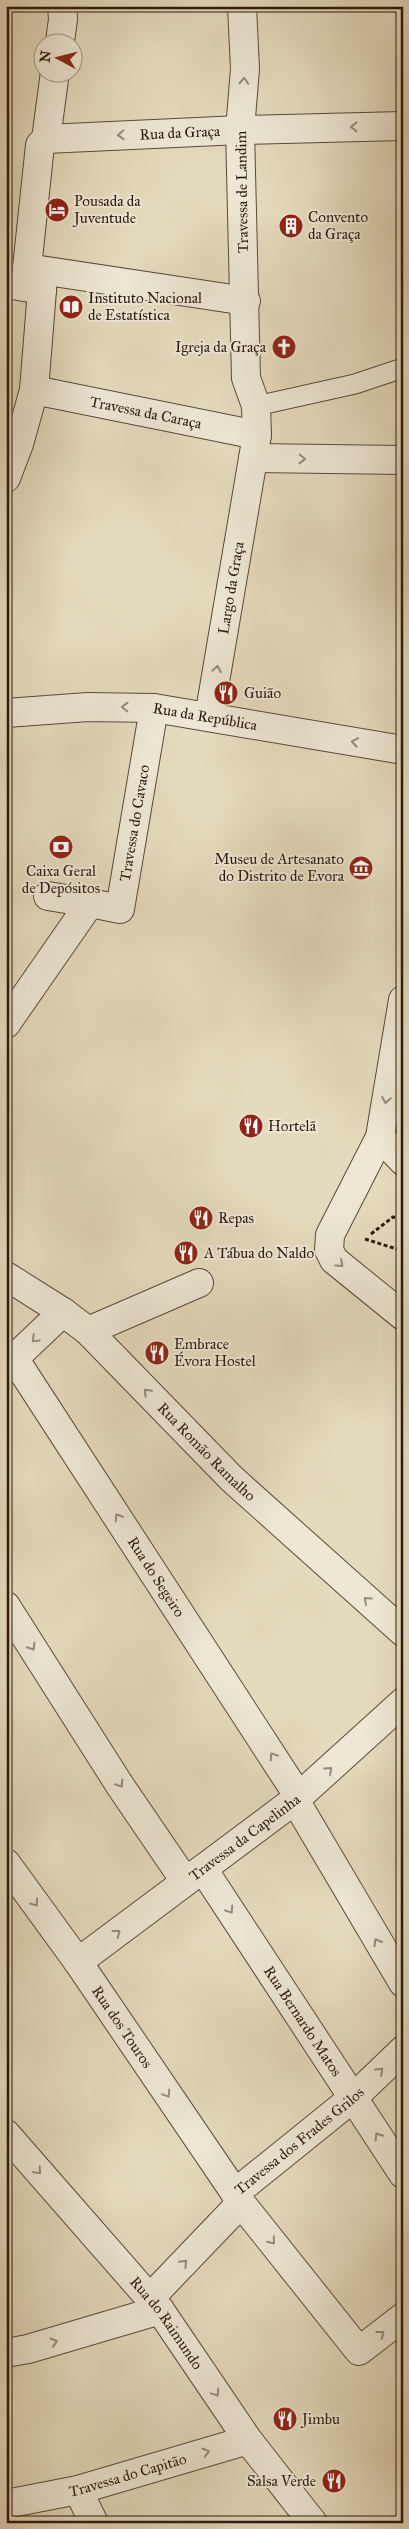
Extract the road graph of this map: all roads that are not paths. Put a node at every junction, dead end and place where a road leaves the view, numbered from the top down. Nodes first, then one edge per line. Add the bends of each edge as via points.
1 (62, 6) edge
2 (242, 6) edge
3 (61, 32) edge
4 (54, 82) edge
5 (403, 126) edge
6 (240, 130) junction
7 (46, 139) junction
8 (25, 281) edge
9 (246, 300) junction
10 (403, 368) edge
11 (246, 378) joint
12 (34, 390) junction
13 (256, 406) junction
14 (255, 446) junction
15 (403, 460) edge
16 (6, 478) edge
17 (154, 708) junction
18 (6, 713) edge
19 (209, 717) junction
20 (403, 750) edge
21 (48, 896) dead end
22 (90, 903) junction
23 (403, 1000) edge
24 (6, 1024) edge
25 (380, 1137) junction
26 (403, 1161) edge
27 (6, 1276) edge
28 (199, 1283) dead end
29 (63, 1312) junction
30 (403, 1316) edge
31 (88, 1331) junction
32 (10, 1362) edge
33 (6, 1606) edge
34 (403, 1632) edge
35 (403, 1702) edge
36 (297, 1798) junction
37 (6, 1863) edge
38 (194, 1875) junction
39 (78, 1962) junction
40 (403, 1983) edge
41 (403, 2050) edge
42 (354, 2097) junction
43 (6, 2134) edge
44 (403, 2174) edge
45 (238, 2198) junction
46 (155, 2304) junction
47 (403, 2317) edge
48 (6, 2352) edge
49 (248, 2440) junction
50 (78, 2490) junction
51 (6, 2504) edge
52 (94, 2523) edge
53 (313, 2523) edge

1 - 3 street
6 -> 2 street, Travessa de Landim via 245,69
4 - 7 street
5 -> 6 street, Rua da Graça
6 -> 7 street, Rua da Graça
6 - 9 street, Travessa de Landim
7 - 8 street via 40,146
8 - 9 street
8 - 12 street
9 - 11 street, Travessa de Landim
10 - 13 lane via 354,384
11 - 13 street, Largo da Graça
12 - 14 street, Travessa da Caraça
12 - 16 street
13 - 14 street, Largo da Graça
14 -> 15 street
19 -> 14 street, Largo da Graça
17 -> 18 street, Rua da República via 88,707
17 - 19 street, Rua da República
17 - 22 street, Travessa do Cavaco via 120,908
20 -> 19 street, Rua da República
21 - 22 street, Travessa do Cavaco
22 - 24 street
23 -> 25 street
25 - 26 street
25 -> 30 street via 330,1235 329,1250 334,1260
27 - 29 street, Rua Romão Ramalho
28 - 31 street
29 - 31 street, Rua Romão Ramalho
29 -> 32 street
34 -> 31 street, Rua Romão Ramalho via 232,1479
36 -> 32 street, Rua do Segeiro
33 -> 38 street, Rua Bernardo Matos via 119,1784
36 -> 35 street, Travessa da Capelinha
36 - 38 street, Travessa da Capelinha
40 -> 36 street, Rua do Segeiro
37 -> 39 street, Rua dos Touros
39 -> 38 street, Travessa da Capelinha
38 -> 42 street, Rua Bernardo Matos
39 -> 45 street, Rua dos Touros
42 -> 41 street, Travessa dos Frades Grilos
44 -> 42 street, Rua Bernardo Matos
42 - 45 street, Travessa dos Frades Grilos
43 -> 46 street, Rua do Raimundo
46 -> 45 street, Travessa dos Frades Grilos
45 -> 47 street, Rua dos Touros via 359,2351
48 -> 46 street via 28,2349
46 -> 49 street, Rua do Raimundo
50 -> 49 street, Travessa do Capitão
49 - 53 street, Rua do Raimundo
50 - 51 street, Travessa do Capitão
50 - 52 street

